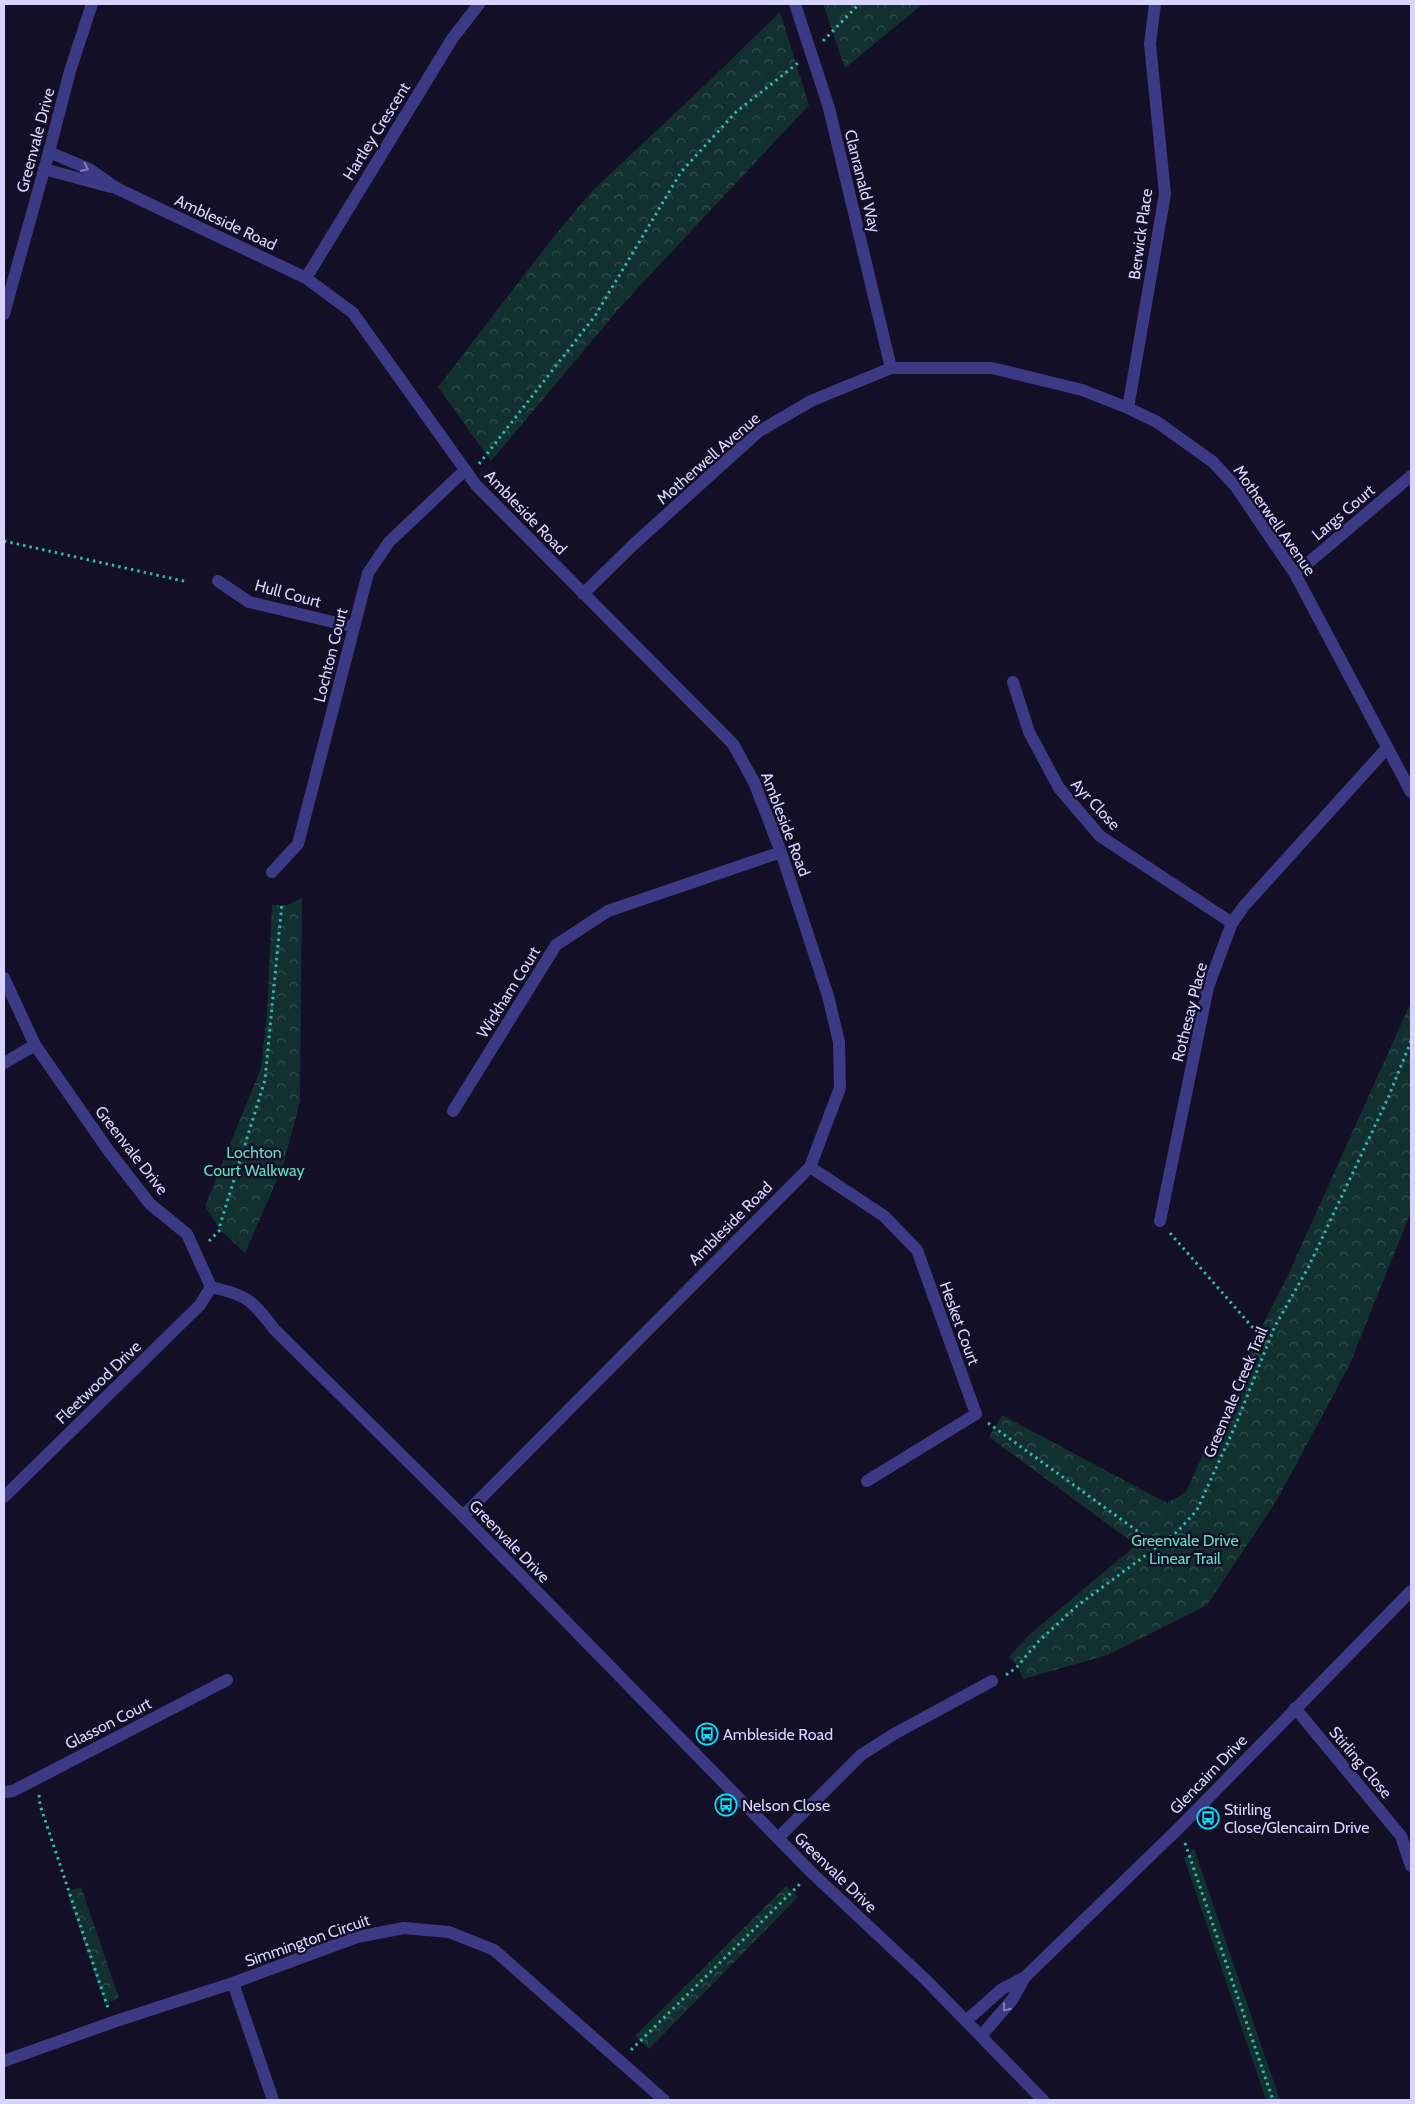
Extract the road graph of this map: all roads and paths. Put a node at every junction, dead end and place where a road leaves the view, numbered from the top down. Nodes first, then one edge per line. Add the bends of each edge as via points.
1 (92, 4) edge
2 (478, 4) edge
3 (795, 4) edge
4 (859, 4) edge
5 (1156, 4) edge
6 (811, 53) junction
7 (49, 152) junction
8 (44, 169) junction
9 (118, 189) junction
10 (306, 278) junction
11 (4, 314) edge
12 (891, 368) junction
13 (1128, 408) junction
14 (478, 466) dead end
15 (464, 471) junction
16 (1411, 476) edge
17 (4, 541) edge
18 (1295, 574) junction
19 (218, 581) dead end
20 (188, 582) dead end
21 (583, 594) junction
22 (354, 627) junction
23 (1013, 682) dead end
24 (1387, 748) junction
25 (1411, 792) edge
26 (781, 852) junction
27 (272, 872) dead end
28 (282, 903) dead end
29 (1232, 923) junction
30 (4, 978) edge
31 (1411, 1041) edge
32 (35, 1045) junction
33 (4, 1063) edge
34 (453, 1111) dead end
35 (810, 1167) junction
36 (1160, 1221) joint
37 (209, 1241) dead end
38 (211, 1286) junction
39 (1268, 1345) junction
40 (976, 1414) junction
41 (867, 1481) dead end
42 (4, 1497) edge
43 (463, 1516) junction
44 (1158, 1546) junction
45 (1411, 1591) edge
46 (226, 1680) dead end
47 (992, 1681) joint
48 (1295, 1708) junction
49 (38, 1778) junction
50 (4, 1792) edge
51 (1180, 1827) junction
52 (778, 1838) junction
53 (1411, 1866) edge
54 (812, 1873) junction
55 (1025, 1977) junction
56 (233, 1983) junction
57 (967, 2020) junction
58 (116, 2021) junction
59 (981, 2036) junction
60 (4, 2061) edge
61 (620, 2061) junction
62 (273, 2100) edge
63 (664, 2100) edge
64 (1043, 2100) edge
65 (1273, 2100) edge

1 - 7 street, Greenvale Drive
2 - 10 street, Hartley Crescent via 452,39
3 - 6 street, Clanranald Way
4 - 6 path
5 - 13 street, Berwick Place via 1150,44 1165,194
6 - 12 street, Clanranald Way via 829,108
6 - 14 path via 736,112 682,172 595,316
7 - 8 street, Greenvale Drive
7 -> 9 street, Ambleside Road via 89,168
8 - 9 street, Ambleside Road
8 - 11 street, Greenvale Drive
9 - 10 street, Ambleside Road
10 - 15 street, Ambleside Road via 353,313
12 - 13 street, Motherwell Avenue via 992,368 1082,390
12 - 21 street, Motherwell Avenue via 811,401 758,432
13 - 18 street, Motherwell Avenue via 1158,422 1213,462 1236,487
15 - 21 street, Ambleside Road
15 - 22 street, Lochton Court via 389,542 368,573
16 - 18 street, Largs Court
17 - 20 path
18 - 24 street, Motherwell Avenue
19 - 22 street, Hull Court via 250,602
21 - 26 street, Ambleside Road via 733,744 754,782
22 - 27 street, Lochton Court via 298,844
23 - 29 street, Ayr Close via 1028,732 1059,788 1100,836
24 - 25 street, Motherwell Avenue
24 - 29 street, Rothesay Place
26 - 34 street, Wickham Court via 608,911 556,945
26 - 35 street, Ambleside Road via 828,996 839,1042 840,1088
28 - 37 path via 266,1080 220,1230
29 - 36 street, Rothesay Place via 1208,987
30 - 32 street, Greenvale Drive
31 - 39 path, Greenvale Creek Trail via 1388,1098
32 - 33 street
32 - 38 street, Greenvale Drive via 150,1204 187,1234
35 - 40 street, Hesket Court via 884,1216 917,1250
35 - 43 street, Ambleside Road
36 - 39 path
38 - 42 street, Fleetwood Drive via 200,1305
38 - 43 street, Greenvale Drive via 234,1292 255,1304 274,1329
39 - 44 path, Greenvale Creek Trail via 1197,1510 1177,1532
40 - 41 street
40 - 44 path
43 - 52 street, Greenvale Drive
44 - 47 path, Greenvale Creek Trail via 1077,1606 1038,1642 1016,1668
45 - 48 street, Glencairn Drive
46 - 49 street, Glasson Court
47 - 52 street via 861,1754
48 - 51 street, Glencairn Drive
48 - 53 street, Stirling Close via 1401,1836
49 - 50 street, Glasson Court via 13,1791
49 - 58 path via 40,1805 106,2004
51 - 55 street, Glencairn Drive
51 - 65 path
52 - 54 street, Greenvale Drive
54 - 57 street, Greenvale Drive
54 - 61 path
55 - 57 street, Glencairn Drive via 1002,1989
55 -> 59 street, Glencairn Drive via 1012,2000
56 - 58 street, Simmington Circuit
56 - 61 street, Simmington Circuit via 357,1937 404,1928 449,1932 494,1950
56 - 62 street
57 - 59 street, Greenvale Drive
58 - 60 street, Simmington Circuit
59 - 64 street, Greenvale Drive
61 - 63 street, Simmington Circuit

